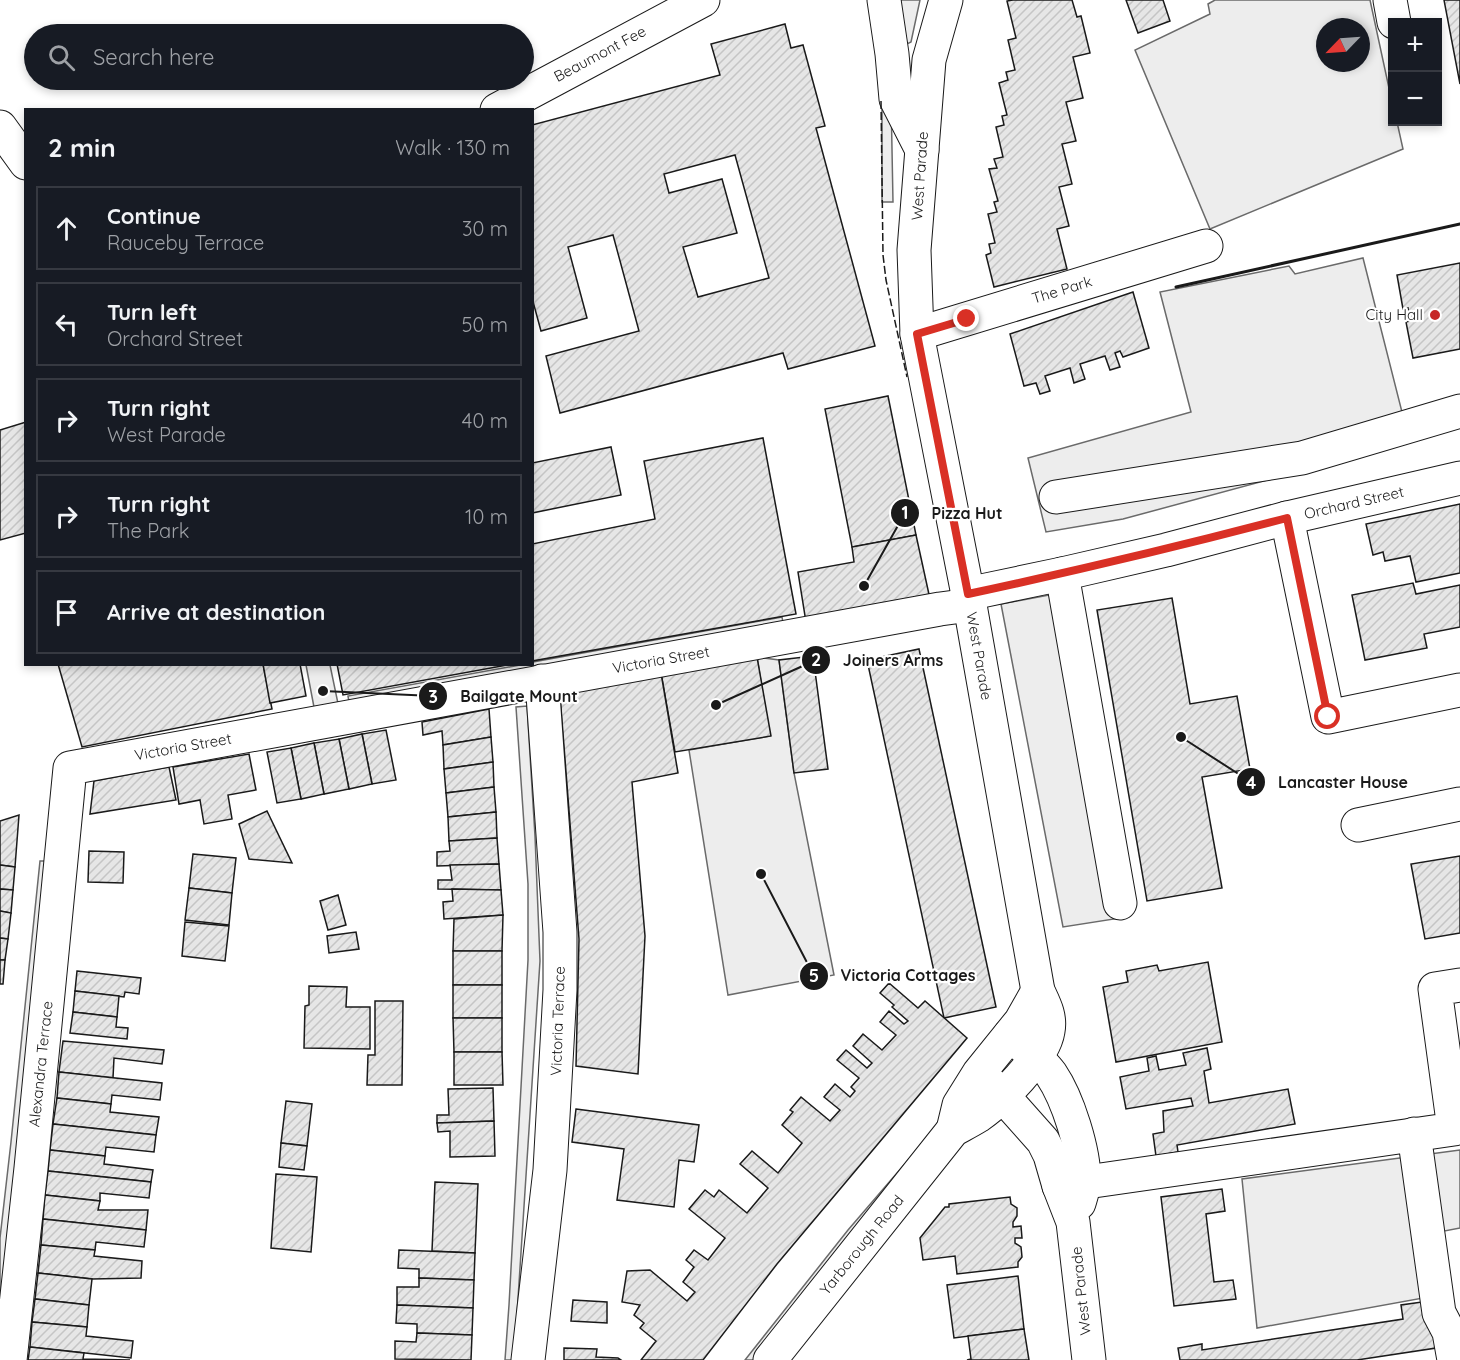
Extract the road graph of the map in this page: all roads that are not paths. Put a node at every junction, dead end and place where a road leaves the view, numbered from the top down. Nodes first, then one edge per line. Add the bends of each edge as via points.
1 (703, 0) edge
2 (884, 0) edge
3 (946, 0) edge
4 (1390, 0) edge
5 (1393, 18) edge
6 (501, 108) edge
7 (0, 127) edge
8 (922, 150) junction
9 (24, 160) edge
10 (1206, 246) dead end
11 (917, 334) junction
12 (1460, 411) edge
13 (1460, 478) edge
14 (1056, 497) dead end
15 (1287, 518) junction
16 (1062, 574) junction
17 (969, 599) junction
18 (542, 681) junction
19 (1460, 690) edge
20 (70, 768) joint
21 (1460, 804) edge
22 (1358, 825) dead end
23 (1120, 903) dead end
24 (1460, 985) edge
25 (1038, 991) junction
26 (1010, 1035) junction
27 (1036, 1058) junction
28 (980, 1073) junction
29 (1003, 1096) junction
30 (953, 1130) junction
31 (1414, 1134) junction
32 (1072, 1184) junction
33 (1454, 1341) edge
34 (10, 1360) edge
35 (528, 1360) edge
36 (770, 1360) edge
37 (1089, 1360) edge

1 - 6 street, Beaumont Fee
2 - 8 street via 896,99
3 - 8 street, West Parade via 929,60
4 - 5 street
7 - 9 street
8 - 11 street, West Parade via 915,250
10 - 11 street, The Park
11 - 17 street, West Parade
12 - 14 street via 1302,459
13 - 15 street, Orchard Street
15 - 16 street, Orchard Street
15 - 19 street via 1328,717
16 - 17 street, Orchard Street
16 - 23 street
17 - 18 street, Victoria Street
17 - 25 street, West Parade
18 - 20 street, Victoria Street
18 - 35 street, Victoria Terrace via 560,932 560,990 550,1170
20 - 34 street, Alexandra Terrace
21 - 22 street
24 - 31 street via 1435,989 1454,1129
25 - 26 street
25 - 27 street, West Parade via 1048,1010 1049,1029
26 - 27 street, West Parade
26 - 28 street
27 - 29 street, West Parade
27 - 32 street, West Parade via 1050,1072 1069,1109 1080,1152
28 - 29 street
28 - 30 street, Yarborough Road via 959,1105
29 - 30 street, Yarborough Road
29 - 32 street via 1043,1141
30 - 36 street, Yarborough Road
31 - 32 street
31 - 33 street via 1439,1312
32 - 37 street, West Parade

